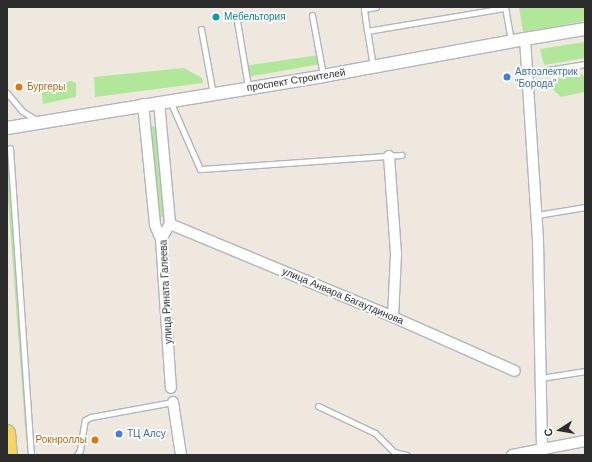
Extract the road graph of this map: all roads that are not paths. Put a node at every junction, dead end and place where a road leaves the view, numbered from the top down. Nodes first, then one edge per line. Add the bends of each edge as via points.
1 (376, 7) edge
2 (505, 8) edge
3 (312, 15) dead end
4 (236, 16) dead end
5 (201, 29) dead end
6 (585, 29) edge
7 (367, 31) junction
8 (525, 39) junction
9 (511, 41) junction
10 (585, 64) edge
11 (373, 67) junction
12 (528, 73) junction
13 (323, 76) junction
14 (249, 88) junction
15 (7, 93) edge
16 (213, 94) junction
17 (164, 101) junction
18 (143, 104) junction
19 (39, 122) junction
20 (7, 128) edge
21 (10, 148) dead end
22 (402, 155) dead end
23 (389, 156) junction
24 (585, 207) edge
25 (536, 215) junction
26 (170, 224) junction
27 (161, 239) junction
28 (393, 317) junction
29 (515, 371) dead end
30 (585, 371) edge
31 (541, 378) junction
32 (171, 388) dead end
33 (173, 402) joint
34 (318, 406) dead end
35 (7, 433) edge
36 (585, 441) edge
37 (542, 452) edge
38 (9, 455) edge
39 (31, 455) edge
40 (77, 455) edge
41 (181, 455) edge
42 (407, 455) edge
43 (512, 455) edge

1 - 7 lane via 364,9
2 - 7 lane
2 - 9 lane
3 - 13 lane
4 - 14 lane
5 - 16 lane
6 - 8 street, проспект Строителей
7 - 11 lane
8 - 9 street, проспект Строителей
8 - 12 street
9 - 11 street, проспект Строителей
10 - 12 lane
11 - 13 street, проспект Строителей
12 - 25 street
13 - 14 street, проспект Строителей
14 - 16 street, проспект Строителей
15 - 19 lane via 22,111
16 - 17 street, проспект Строителей
17 - 18 street, проспект Строителей
17 - 23 lane via 200,169
17 - 26 street
18 - 19 street, проспект Строителей
18 - 27 street via 155,225
19 - 20 street, проспект Строителей
21 - 39 lane
22 - 23 lane
23 - 28 street via 396,254
24 - 25 lane
25 - 31 street
26 - 27 street, улица Рината Галеева
26 - 28 street, улица Анвара Багаутдинова
27 - 32 street, улица Рината Галеева
28 - 29 street, улица Анвара Багаутдинова
30 - 31 lane
31 - 37 street
33 - 40 lane via 85,420
33 - 41 street
34 - 42 lane via 375,433 394,452
35 - 38 main road
36 - 37 street
37 - 43 street

